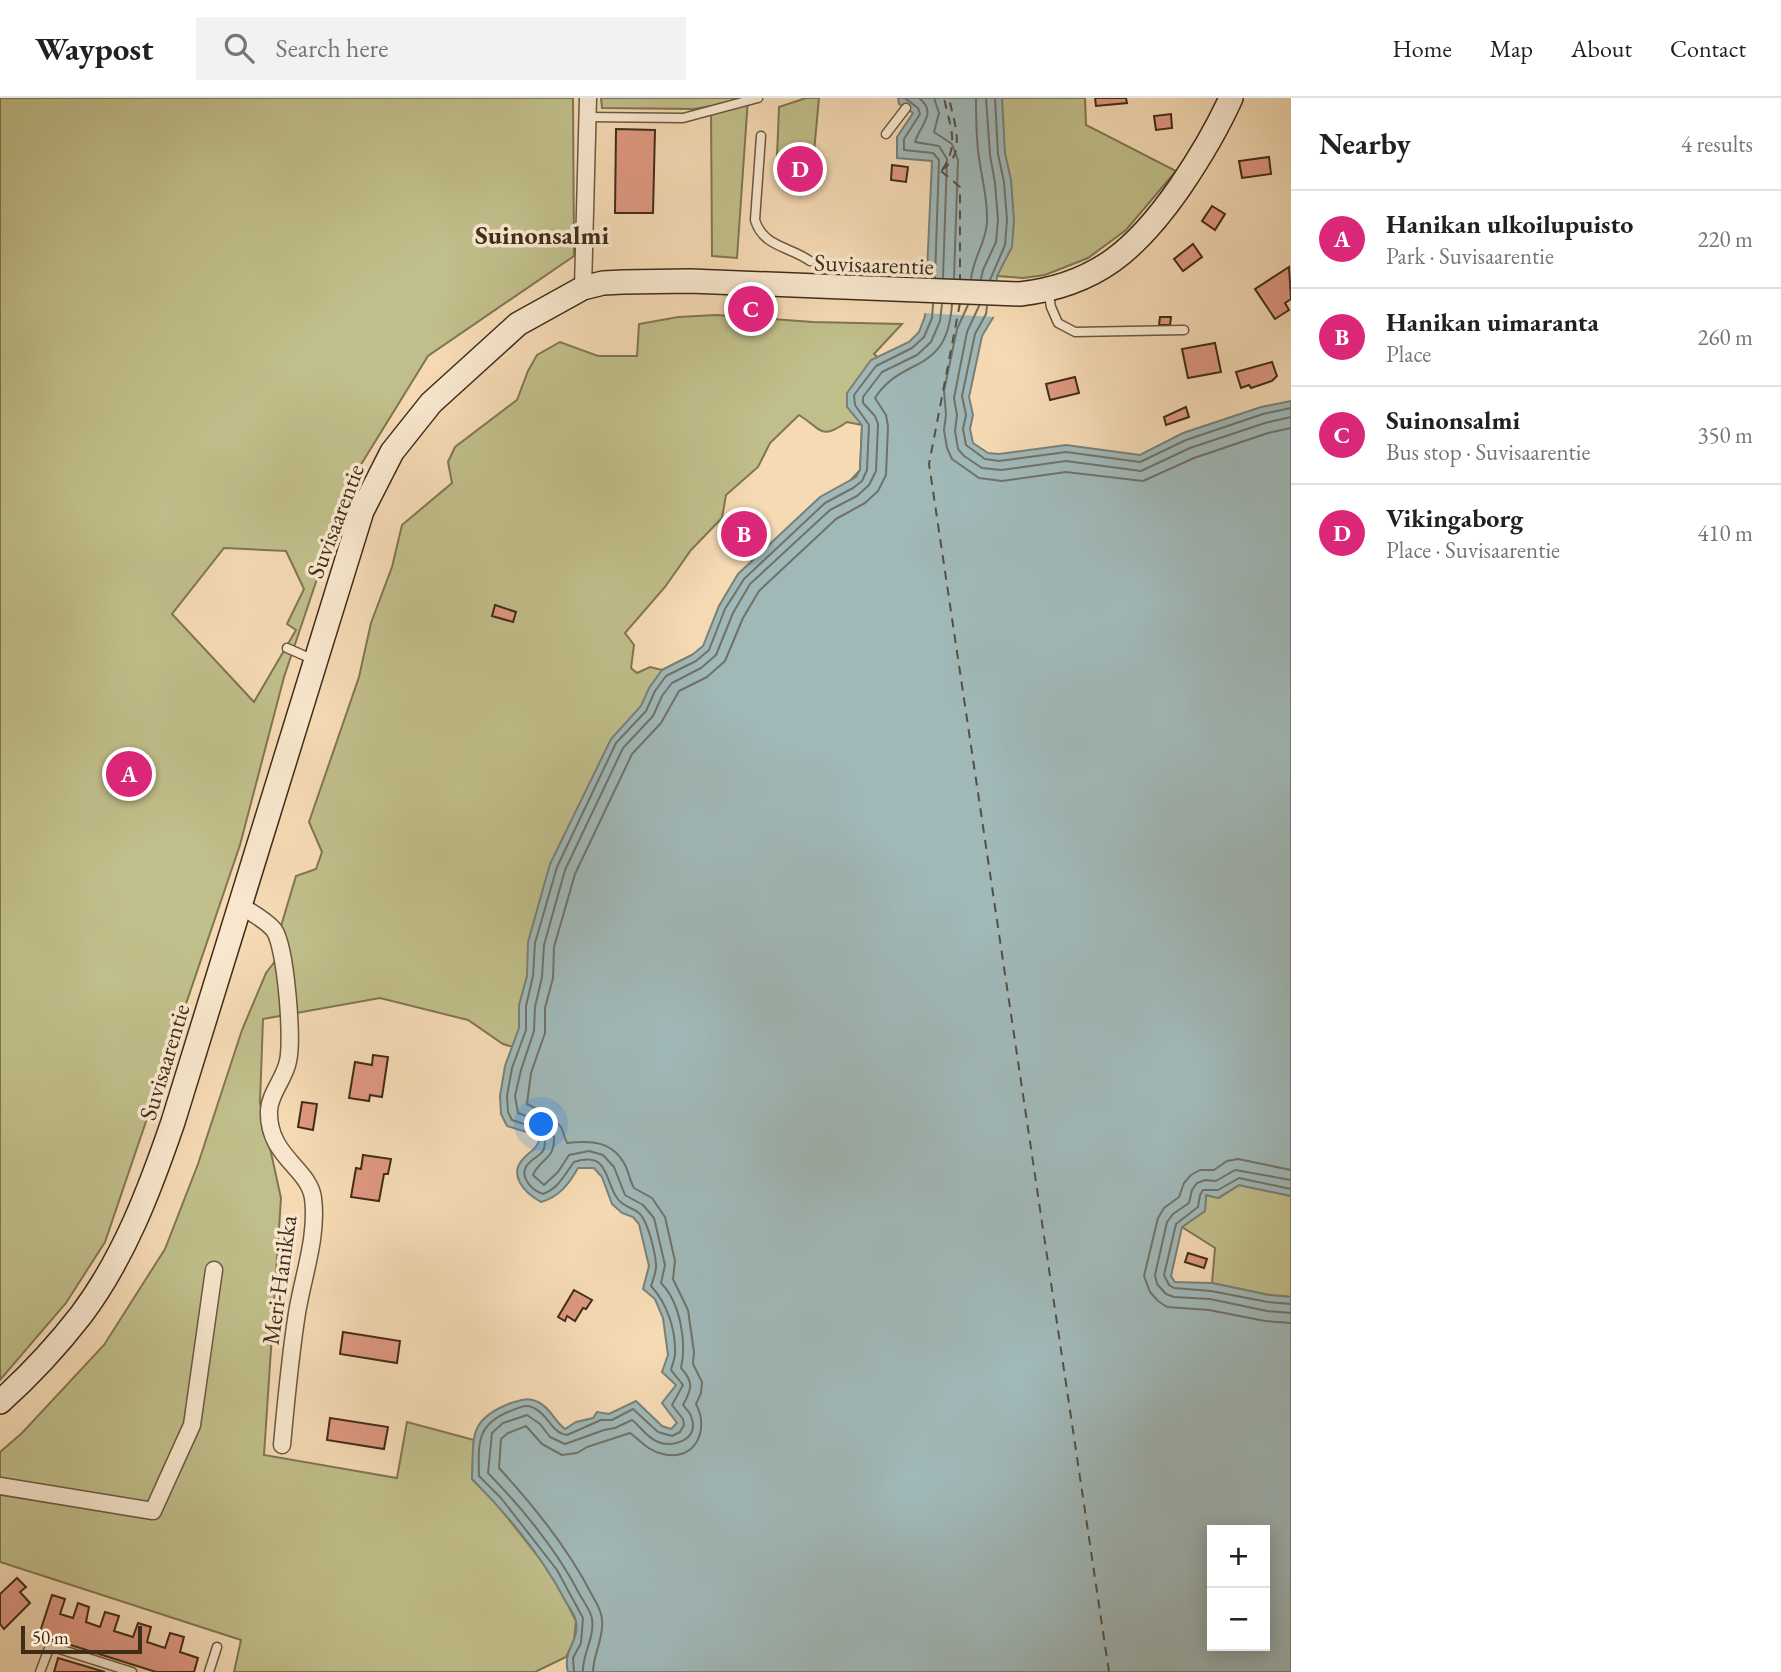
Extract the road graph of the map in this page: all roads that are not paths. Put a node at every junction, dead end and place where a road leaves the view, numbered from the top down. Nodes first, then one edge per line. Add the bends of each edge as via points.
1 (588, 98) edge
2 (758, 98) edge
3 (1231, 98) edge
4 (906, 108) dead end
5 (587, 117) junction
6 (886, 134) dead end
7 (761, 136) dead end
8 (810, 261) dead end
9 (583, 288) junction
10 (1048, 290) junction
11 (1184, 330) dead end
12 (287, 648) dead end
13 (315, 660) junction
14 (240, 905) junction
15 (214, 1270) dead end
16 (0, 1402) edge
17 (282, 1445) dead end
18 (0, 1486) edge
19 (217, 1647) dead end
20 (40, 1672) edge
21 (132, 1672) edge
22 (209, 1672) edge

1 - 5 street
2 - 5 lane via 682,118
3 - 10 street, Suvisaarentie via 1185,179 1135,243 1099,271
4 - 6 lane
5 - 9 street
7 - 8 lane via 758,232
9 - 10 street, Suvisaarentie via 603,283 690,281 888,291 1020,294
9 - 13 street, Suvisaarentie via 518,324 453,381 407,431 362,510
10 - 11 lane via 1058,323 1075,332
12 - 13 lane
13 - 14 street, Suvisaarentie
14 - 16 street, Suvisaarentie via 173,1122 135,1221 81,1315
14 - 17 street, Meri-Hanikka via 274,931 279,946 290,1024 289,1060 269,1111 272,1137 313,1196 312,1238 297,1312
15 - 18 street via 192,1425 153,1511
19 - 22 lane
20 - 21 lane via 50,1646

